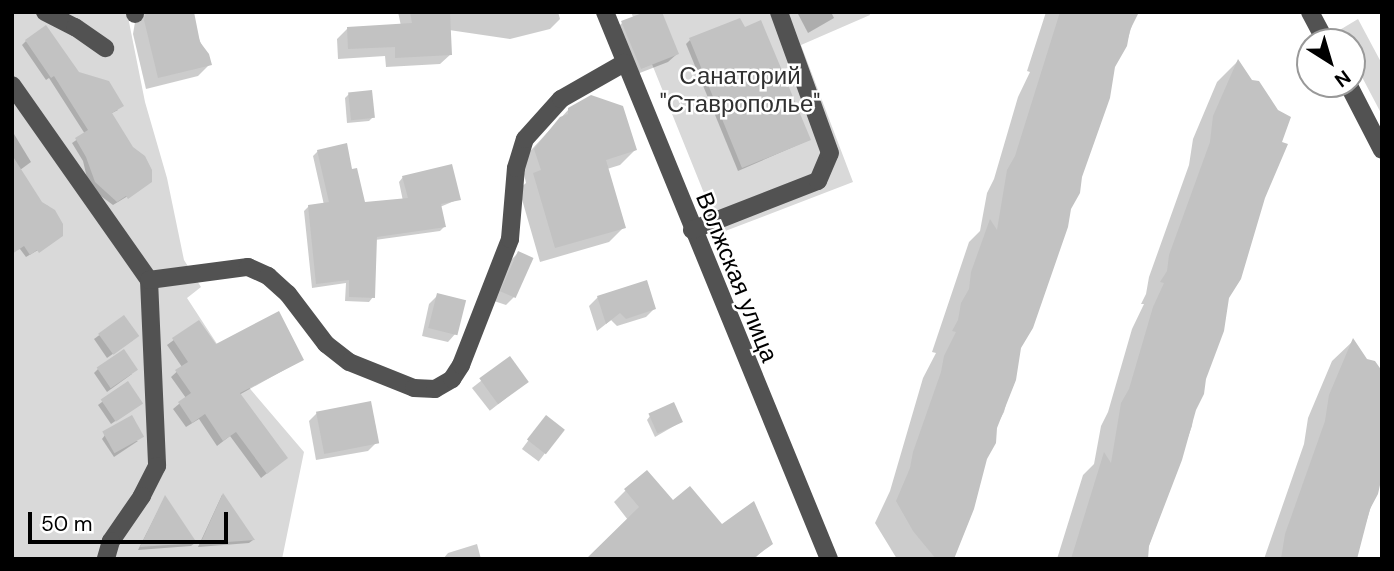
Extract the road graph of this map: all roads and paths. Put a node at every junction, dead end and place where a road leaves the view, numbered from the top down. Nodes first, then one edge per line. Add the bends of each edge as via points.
1 (45, 12) edge
2 (605, 12) edge
3 (779, 12) edge
4 (1310, 12) edge
5 (1319, 28) edge
6 (105, 48) dead end
7 (624, 63) junction
8 (12, 85) edge
9 (1355, 98) edge
10 (1382, 150) edge
11 (692, 230) junction
12 (149, 280) junction
13 (106, 559) edge
14 (828, 559) edge

1 - 6 street
2 - 7 street, Волжская улица
3 - 11 street via 830,153 818,181
4 - 5 street
7 - 11 street, Волжская улица
7 - 12 street via 561,99 525,139 516,168 510,239 461,366 452,379 435,389 414,388 349,362 326,344 288,294 268,276 248,267
8 - 12 street
9 - 10 street
11 - 14 street, Волжская улица
12 - 13 street via 157,466 111,541

